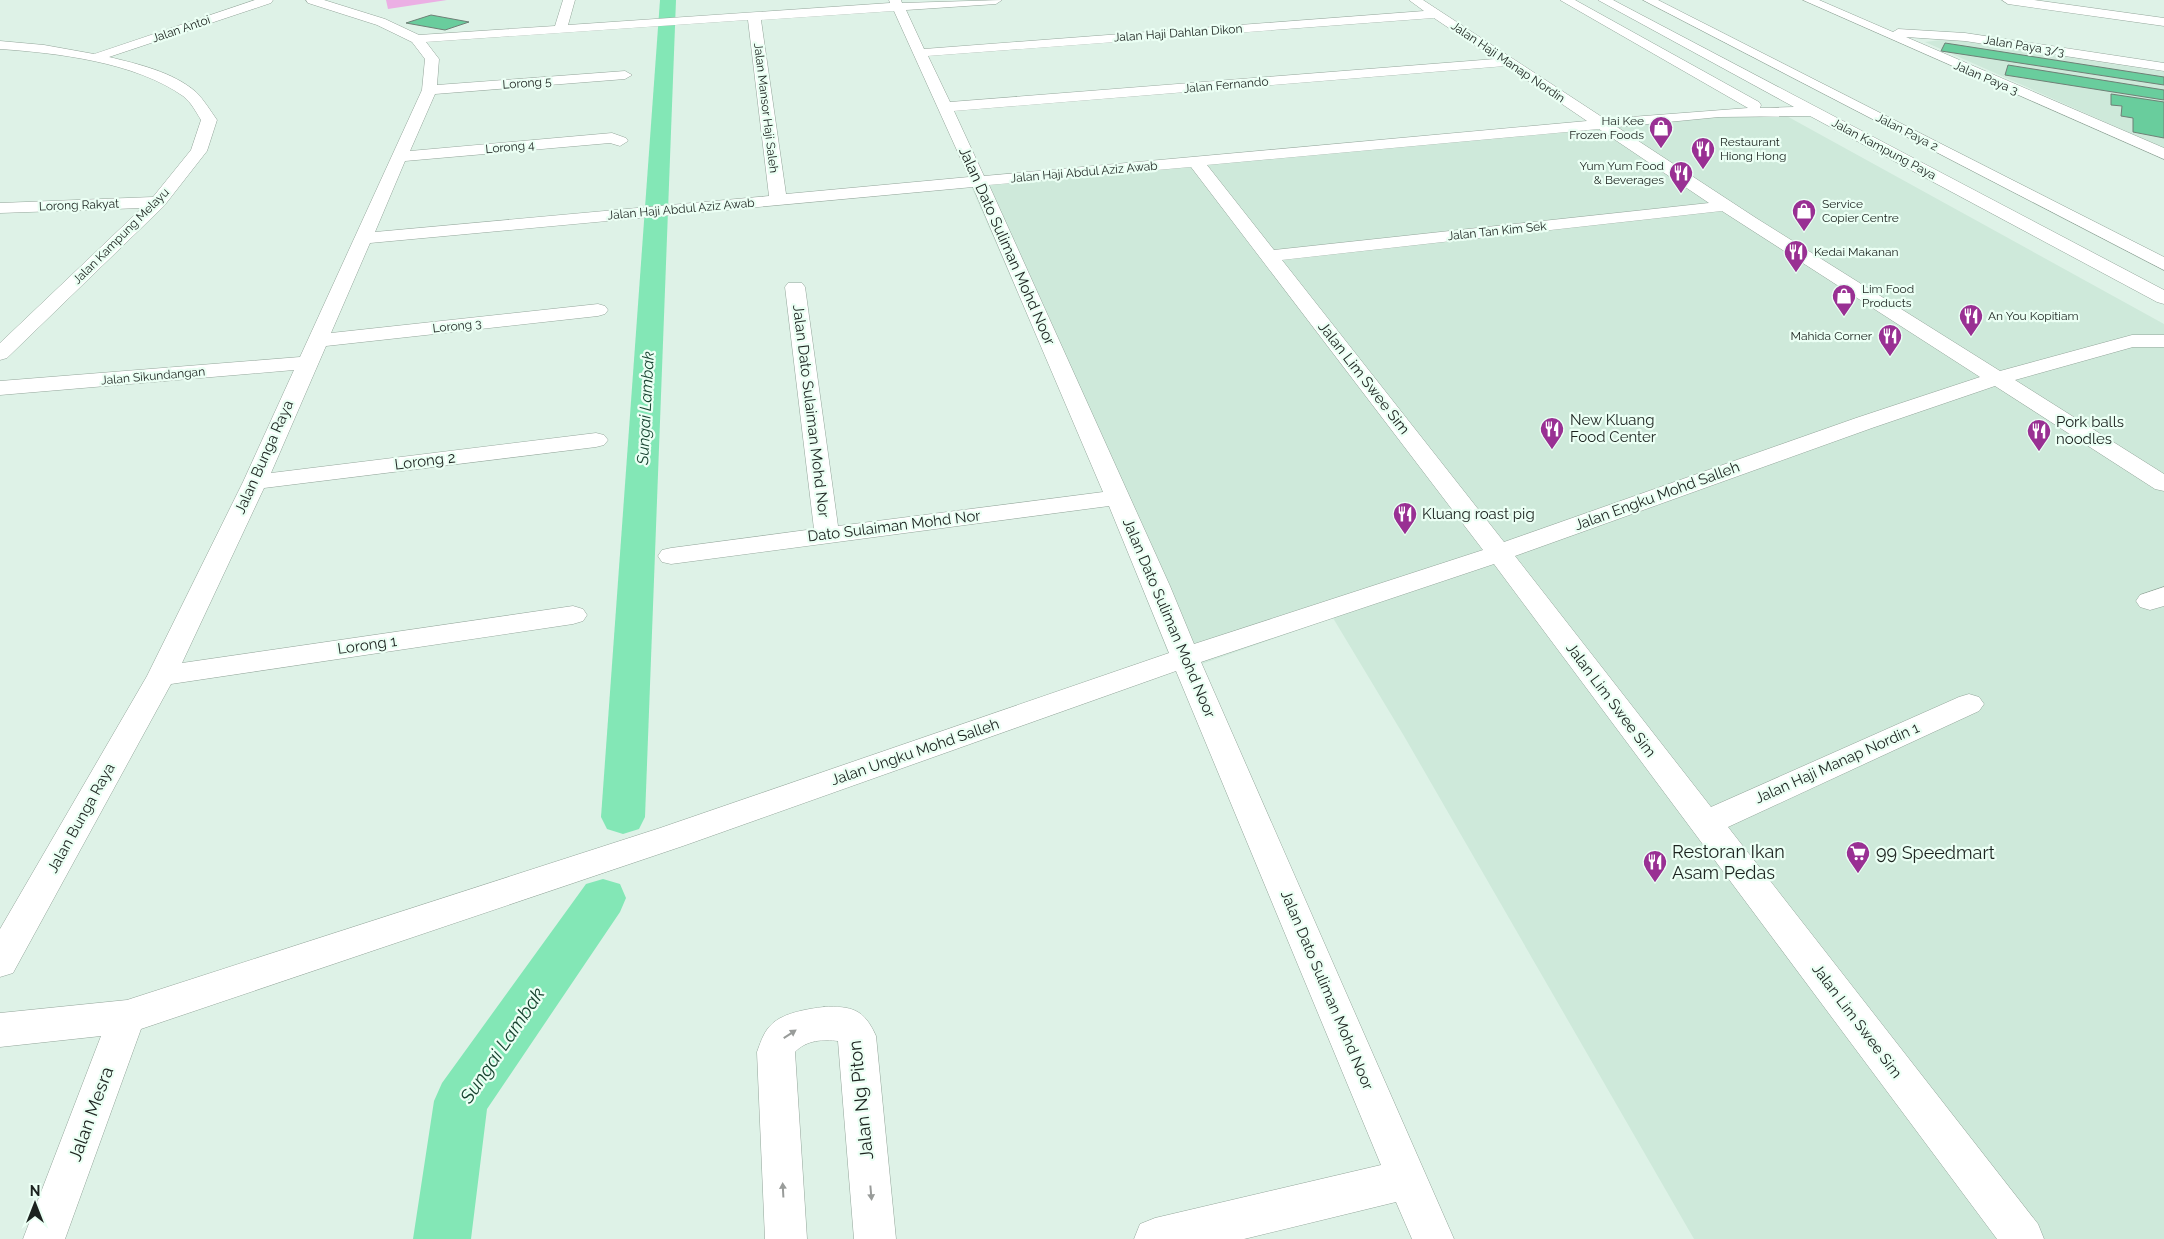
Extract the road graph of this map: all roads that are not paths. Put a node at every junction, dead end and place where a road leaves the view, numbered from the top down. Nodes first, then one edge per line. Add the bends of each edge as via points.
1 (267, 0) edge
2 (312, 0) edge
3 (569, 0) edge
4 (996, 0) edge
5 (1415, 0) edge
6 (1566, 0) edge
7 (1604, 0) edge
8 (1649, 0) edge
9 (1809, 0) edge
10 (2008, 0) edge
11 (897, 3) edge
12 (2156, 7) dead end
13 (1436, 14) junction
14 (754, 16) junction
15 (2160, 21) edge
16 (561, 29) junction
17 (1883, 33) junction
18 (417, 39) junction
19 (0, 45) edge
20 (920, 53) junction
21 (94, 58) junction
22 (1507, 62) junction
23 (2164, 67) edge
24 (625, 75) dead end
25 (429, 90) junction
26 (1791, 99) junction
27 (1754, 106) junction
28 (945, 107) junction
29 (1813, 111) junction
30 (1719, 113) junction
31 (1600, 125) junction
32 (620, 141) dead end
33 (2164, 154) edge
34 (400, 157) junction
35 (1196, 162) junction
36 (979, 182) junction
37 (778, 200) junction
38 (158, 202) junction
39 (1725, 206) junction
40 (0, 208) edge
41 (365, 238) junction
42 (1270, 256) junction
43 (2164, 264) edge
44 (795, 287) dead end
45 (2164, 298) edge
46 (598, 310) dead end
47 (2160, 332) edge
48 (316, 341) junction
49 (0, 354) edge
50 (306, 363) junction
51 (1999, 378) junction
52 (0, 388) edge
53 (596, 440) dead end
54 (255, 482) junction
55 (2164, 484) edge
56 (1118, 497) junction
57 (827, 534) junction
58 (1499, 553) junction
59 (671, 556) dead end
60 (573, 615) dead end
61 (1185, 658) junction
62 (161, 676) junction
63 (1969, 704) dead end
64 (1706, 823) junction
65 (0, 962) edge
66 (127, 1017) junction
67 (0, 1030) edge
68 (1408, 1179) junction
69 (44, 1239) edge
70 (786, 1239) edge
71 (875, 1239) edge
72 (1155, 1239) edge
73 (1433, 1239) edge
74 (2023, 1239) edge

1 - 21 street, Jalan Antoi
2 - 18 street, Jalan Bunga Raya via 381,22
3 - 16 street
4 - 11 street
5 - 13 street, Jalan Haji Manap Nordin
6 - 27 street
7 - 26 street, Jalan Kampung Paya
8 - 43 street, Jalan Paya 2
9 - 17 street, Jalan Paya 3
10 - 15 street
11 - 14 street
11 - 20 street, Jalan Dato Suliman Mohd Noor
12 - 15 street
13 - 20 street, Jalan Haji Dahlan Dikon
13 - 22 street, Jalan Haji Manap Nordin
14 - 16 street
14 - 37 street, Jalan Mansor Haji Saleh
16 - 18 street
17 - 23 street, Jalan Paya 3/3 via 1965,37
17 - 33 street, Jalan Paya 3
18 - 25 street, Jalan Bunga Raya via 432,59
19 - 21 street, Jalan Kampung Melayu
20 - 28 street, Jalan Dato Suliman Mohd Noor
21 - 38 street, Jalan Kampung Melayu via 157,75 189,93 209,120 199,151
22 - 28 street, Jalan Fernando
22 - 31 street, Jalan Haji Manap Nordin
24 - 25 street, Lorong 5
25 - 34 street, Jalan Bunga Raya
26 - 27 street
26 - 29 street, Jalan Kampung Paya
27 - 30 street
28 - 36 street, Jalan Dato Suliman Mohd Noor
29 - 30 street
29 - 45 street, Jalan Kampung Paya
30 - 31 street, Jalan Haji Abdul Aziz Awab
31 - 35 street, Jalan Haji Abdul Aziz Awab
31 - 39 street, Jalan Haji Manap Nordin
32 - 34 street, Lorong 4 via 612,138
34 - 41 street, Jalan Bunga Raya
35 - 36 street, Jalan Haji Abdul Aziz Awab
35 - 42 street, Jalan Lim Swee Sim
36 - 37 street, Jalan Haji Abdul Aziz Awab
36 - 56 street, Jalan Dato Suliman Mohd Noor
37 - 41 street, Jalan Haji Abdul Aziz Awab
38 - 40 street, Lorong Rakyat
38 - 49 street, Jalan Kampung Melayu
39 - 42 street, Jalan Tan Kim Sek
39 - 51 street, Jalan Haji Manap Nordin
41 - 48 street, Jalan Bunga Raya
42 - 58 street, Jalan Lim Swee Sim
44 - 57 street, Jalan Dato Sulaiman Mohd Nor
46 - 48 street, Lorong 3
47 - 51 street, Jalan Engku Mohd Salleh
48 - 50 street, Jalan Bunga Raya
50 - 52 street, Jalan Sikundangan
50 - 54 street, Jalan Bunga Raya
51 - 55 street, Jalan Haji Manap Nordin
51 - 58 street, Jalan Engku Mohd Salleh
53 - 54 street, Lorong 2
54 - 62 street, Jalan Bunga Raya
56 - 57 street, Dato Sulaiman Mohd Nor
56 - 61 street, Jalan Dato Suliman Mohd Noor
57 - 59 street, Dato Sulaiman Mohd Nor
58 - 61 street, Jalan Engku Mohd Salleh
58 - 64 street, Jalan Lim Swee Sim
60 - 62 street, Lorong 1
61 - 66 street, Jalan Ungku Mohd Salleh via 426,919
61 - 68 street, Jalan Dato Suliman Mohd Noor
62 - 65 street, Jalan Bunga Raya
63 - 64 street, Jalan Haji Manap Nordin 1
64 - 74 street, Jalan Lim Swee Sim
66 - 67 street, Jalan Ungku Mohd Salleh
66 - 69 street, Jalan Mesra
68 - 72 street
68 - 73 street, Jalan Dato Suliman Mohd Noor
70 -> 71 street, Jalan Ng Piton via 776,1052 782,1039 798,1029 836,1022 849,1025 857,1036

